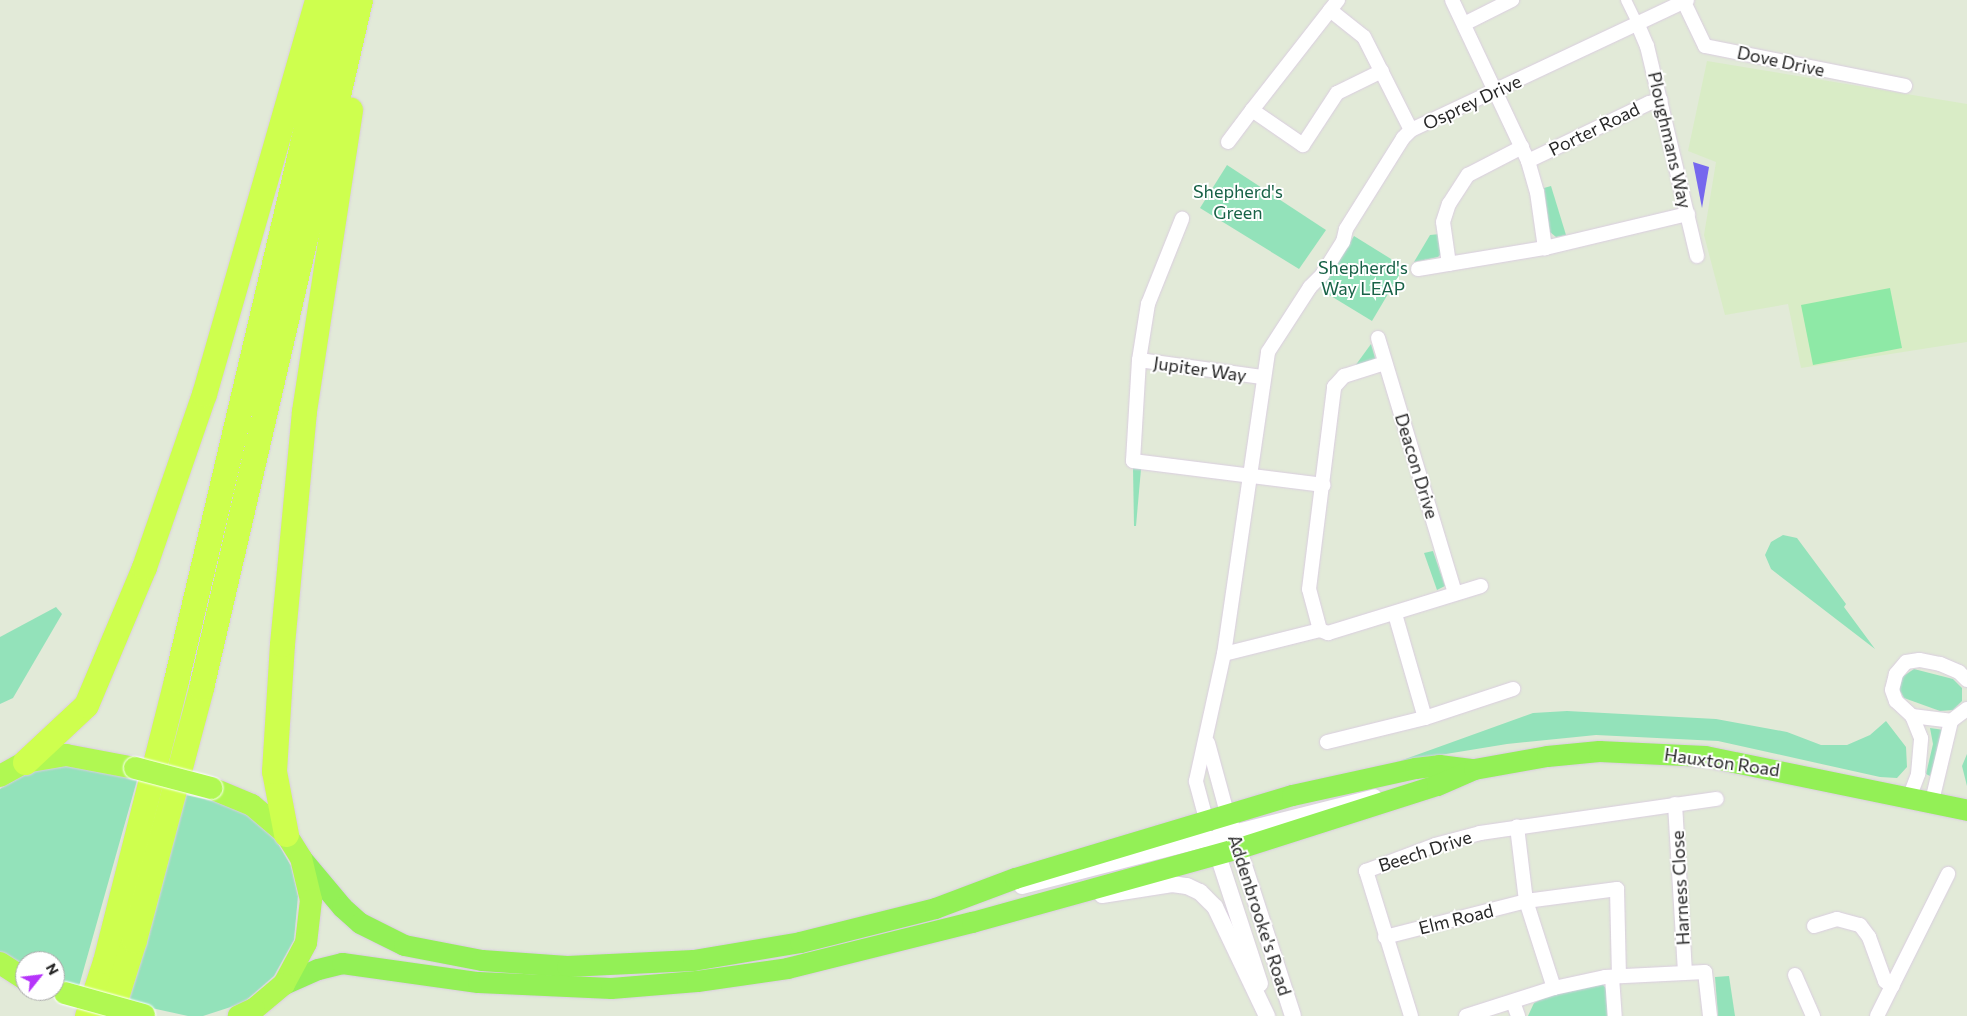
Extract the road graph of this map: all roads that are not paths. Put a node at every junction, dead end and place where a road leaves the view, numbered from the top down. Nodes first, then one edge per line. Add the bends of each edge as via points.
1 (317, 0) edge
2 (336, 0) edge
3 (361, 0) edge
4 (1452, 0) edge
5 (1512, 0) edge
6 (1626, 0) edge
7 (1685, 1) edge
8 (1334, 5) edge
9 (1464, 24) junction
10 (1638, 25) junction
11 (1382, 71) junction
12 (1905, 86) dead end
13 (1496, 92) junction
14 (1661, 100) junction
15 (1252, 110) junction
16 (1411, 130) junction
17 (1228, 142) dead end
18 (1522, 147) junction
19 (1528, 160) junction
20 (1688, 214) junction
21 (1182, 220) dead end
22 (1544, 248) junction
23 (1697, 256) dead end
24 (1449, 264) junction
25 (1418, 269) dead end
26 (1378, 338) dead end
27 (1139, 360) junction
28 (1386, 363) junction
29 (1262, 377) junction
30 (1250, 476) junction
31 (1323, 485) junction
32 (1481, 586) dead end
33 (1455, 593) junction
34 (1395, 614) junction
35 (1320, 630) junction
36 (1224, 654) junction
37 (1967, 680) edge
38 (1513, 689) dead end
39 (1912, 716) junction
40 (1961, 716) edge
41 (1425, 718) junction
42 (1207, 738) junction
43 (1327, 742) dead end
44 (25, 762) junction
45 (1474, 770) junction
46 (0, 776) edge
47 (1909, 798) junction
48 (1717, 799) dead end
49 (1932, 801) junction
50 (1675, 804) junction
51 (1967, 810) edge
52 (1605, 817) joint
53 (1517, 827) junction
54 (1218, 829) junction
55 (286, 834) junction
56 (301, 858) junction
57 (1948, 874) dead end
58 (1526, 901) junction
59 (1020, 908) junction
60 (1814, 926) dead end
61 (1385, 937) junction
62 (0, 963) edge
63 (1685, 972) junction
64 (15, 973) edge
65 (1795, 975) dead end
66 (1616, 976) junction
67 (284, 984) junction
68 (1893, 986) junction
69 (1554, 988) junction
70 (65, 992) edge
71 (1513, 1002) junction
72 (1882, 1014) edge
73 (87, 1016) edge
74 (110, 1016) edge
75 (146, 1016) edge
76 (239, 1016) edge
77 (1267, 1016) edge
78 (1272, 1016) edge
79 (1293, 1016) edge
80 (1411, 1016) edge
81 (1466, 1016) edge
82 (1518, 1016) edge
83 (1615, 1016) edge
84 (1710, 1016) edge
85 (1812, 1016) edge

1 - 44 highway via 204,394 144,566 86,705
2 - 73 highway via 174,690 106,961
3 - 55 highway via 358,66 304,411 282,644 274,771
3 - 74 highway via 201,688 134,940
4 - 9 street, Porter Road
5 - 9 street
6 - 10 street
7 - 10 street, Osprey Drive
7 - 12 street, Dove Drive via 1704,46
8 - 11 street via 1364,37
8 - 15 street
9 - 13 street, Porter Road
10 - 13 street, Osprey Drive
10 - 14 street, Ploughmans Way
11 - 15 street via 1338,93 1303,145
11 - 16 street
13 - 16 street, Osprey Drive
13 - 18 street, Porter Road
14 - 19 street, Porter Road
14 - 20 street, Ploughmans Way
15 - 17 street
16 - 29 street, Osprey Drive via 1351,221 1343,242 1322,275 1310,287 1268,352
18 - 19 street, Porter Road
18 - 24 street, Porter Road via 1468,174 1449,204 1443,222
19 - 22 street, Porter Road via 1537,192
20 - 22 street
20 - 23 street, Ploughmans Way
21 - 27 street, Jupiter Way via 1148,304
22 - 24 street
24 - 25 street
26 - 28 street, Deacon Drive
27 - 29 street, Jupiter Way
27 - 30 street, Jupiter Way via 1133,461
28 - 31 street via 1344,376 1334,387
28 - 33 street, Deacon Drive
29 - 30 street, Osprey Drive
30 - 31 street
30 - 36 street, Osprey Drive
31 - 35 street via 1309,589
32 - 33 street
33 - 34 street
34 - 35 street via 1328,633
34 - 41 street
35 - 36 street
36 - 42 street, Osprey Drive
37 - 39 street via 1959,672 1940,664 1919,660 1906,662 1896,674 1892,696
38 - 41 street
39 - 40 street
39 - 47 street via 1921,738 1918,774
40 - 49 street
41 - 43 street
42 - 54 street
42 - 54 street, Osprey Drive via 1196,781
44 - 46 highway
44 - 55 highway, bridge via 66,755 135,768 211,788 252,805
45 - 47 main road, Hauxton Road via 1547,756 1629,751 1705,756
45 - 54 main road via 1437,785
45 - 54 main road via 1440,765 1415,768 1292,795
47 - 49 main road, Hauxton Road
48 - 50 street, Harness Close
49 - 51 main road, Hauxton Road
50 - 52 street, Harness Close
50 - 63 street, Harness Close
52 - 53 street, Beech Drive
53 - 58 street
53 - 61 street, Beech Drive via 1435,845 1366,871
54 - 56 main road via 1015,878 935,908 800,942 693,960 567,966 482,960 404,945 378,934 342,907
54 - 59 main road
54 - 78 street, Addenbrooke's Road
54 - 79 street, Addenbrooke's Road
55 - 56 highway
56 - 67 highway via 308,881 310,922 299,960
57 - 68 street
58 - 61 street, Elm Road
58 - 66 street, Elm Road via 1617,889
58 - 69 street
59 - 67 main road via 786,968 656,985 515,985 342,963 318,969
59 - 77 street via 1163,884 1187,886 1200,892 1214,907
60 - 68 street via 1837,919 1860,925 1869,937 1886,981
61 - 80 street, Beech Drive
62 - 64 highway
63 - 66 street
63 - 84 street via 1705,972
65 - 85 street
66 - 69 street
66 - 83 street
67 - 76 highway via 254,1009
68 - 72 street
69 - 71 street
70 - 75 highway, bridge
71 - 81 street
71 - 82 street

